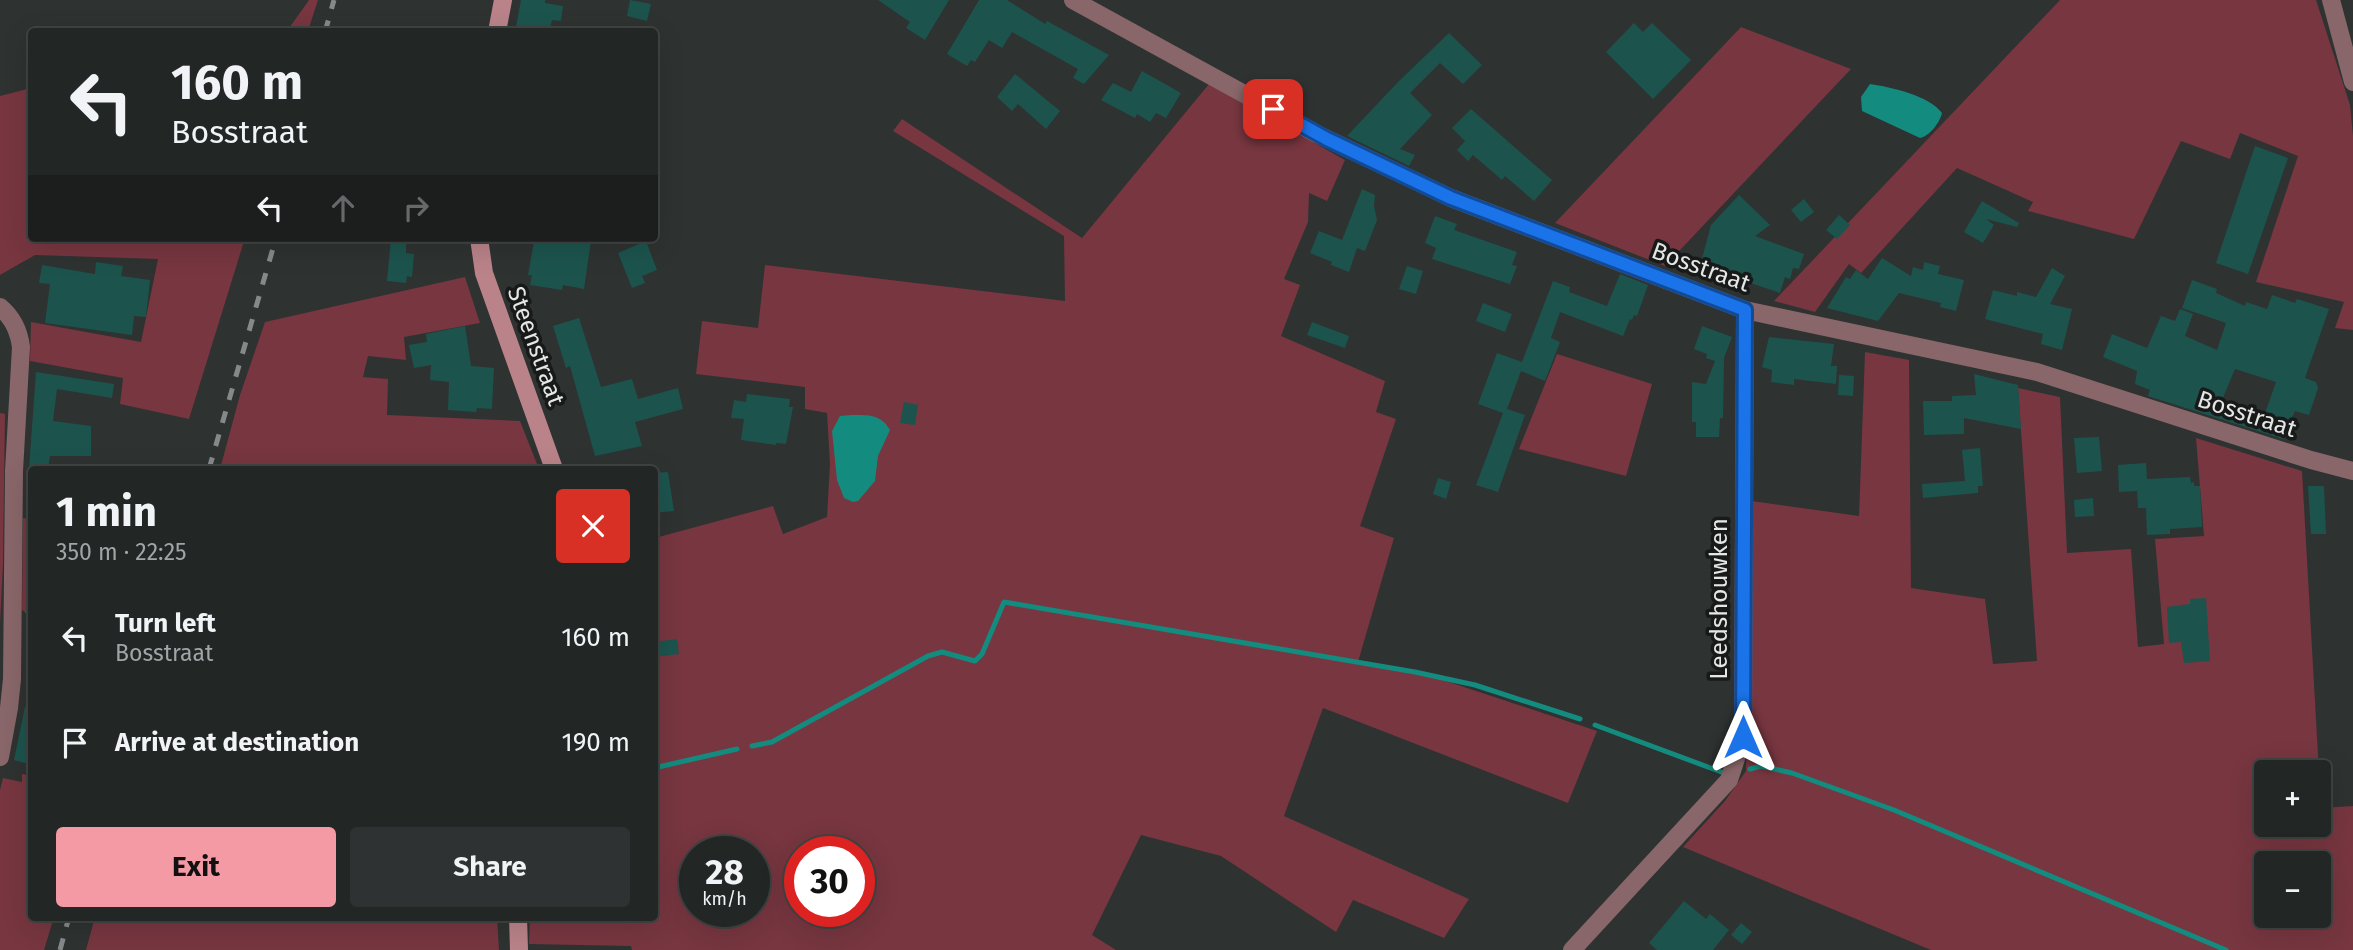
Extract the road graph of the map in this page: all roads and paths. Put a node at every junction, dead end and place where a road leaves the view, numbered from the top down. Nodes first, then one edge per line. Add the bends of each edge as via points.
1 (503, 0) edge
2 (1073, 0) edge
3 (2331, 0) edge
4 (498, 28) edge
5 (2353, 82) edge
6 (480, 242) edge
7 (0, 307) edge
8 (1745, 310) junction
9 (553, 466) edge
10 (2353, 471) edge
11 (0, 757) edge
12 (518, 921) edge
13 (519, 950) edge
14 (1572, 950) edge

1 - 4 street
2 - 8 street, Bosstraat via 1317,134 1451,198
3 - 5 street
6 - 9 street, Steenstraat via 484,273
7 - 11 street via 14,324 21,348 14,471 12,678
8 - 10 street, Bosstraat via 2037,372
8 - 14 street, Leedshouwken via 1743,737 1729,780
12 - 13 street

